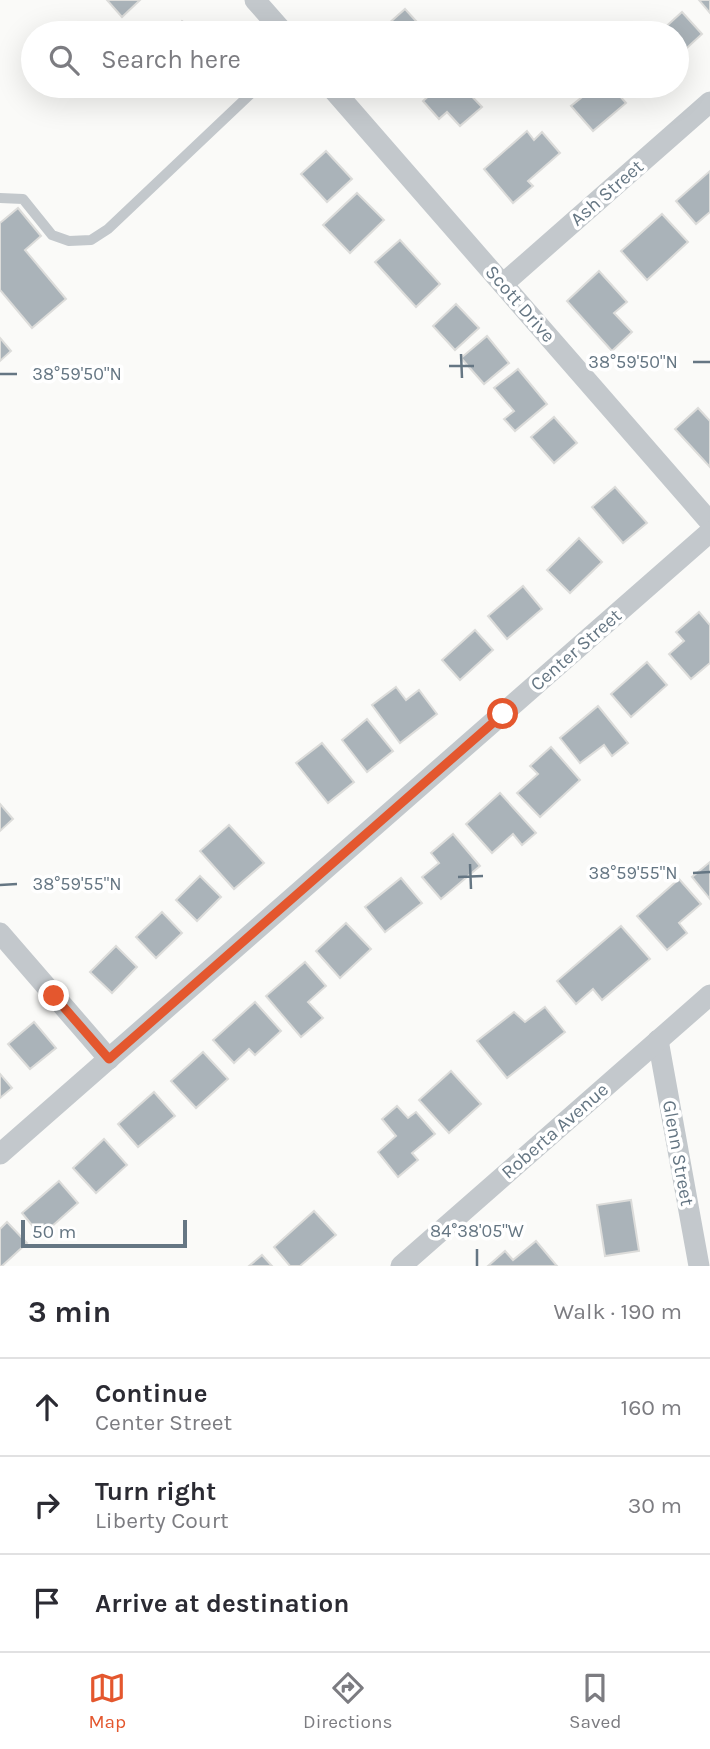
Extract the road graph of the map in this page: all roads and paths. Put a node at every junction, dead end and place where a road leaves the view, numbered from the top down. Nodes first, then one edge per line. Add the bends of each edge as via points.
1 (255, 0) edge
2 (273, 21) edge
3 (246, 98) edge
4 (340, 98) edge
5 (710, 103) edge
6 (0, 198) edge
7 (503, 284) junction
8 (710, 522) edge
9 (710, 532) edge
10 (0, 933) edge
11 (710, 995) edge
12 (658, 1040) junction
13 (109, 1059) junction
14 (0, 1154) edge
15 (401, 1266) edge
16 (699, 1266) edge

1 - 2 street
3 - 6 lane via 91,240 69,241 52,235 23,199
4 - 7 street, Scott Drive
5 - 7 street, Ash Street
7 - 8 street, Scott Drive
9 - 13 street, Center Street
10 - 13 street
11 - 12 street, Roberta Avenue
12 - 15 street, Roberta Avenue
12 - 16 street, Glenn Street
13 - 14 street, Center Street

